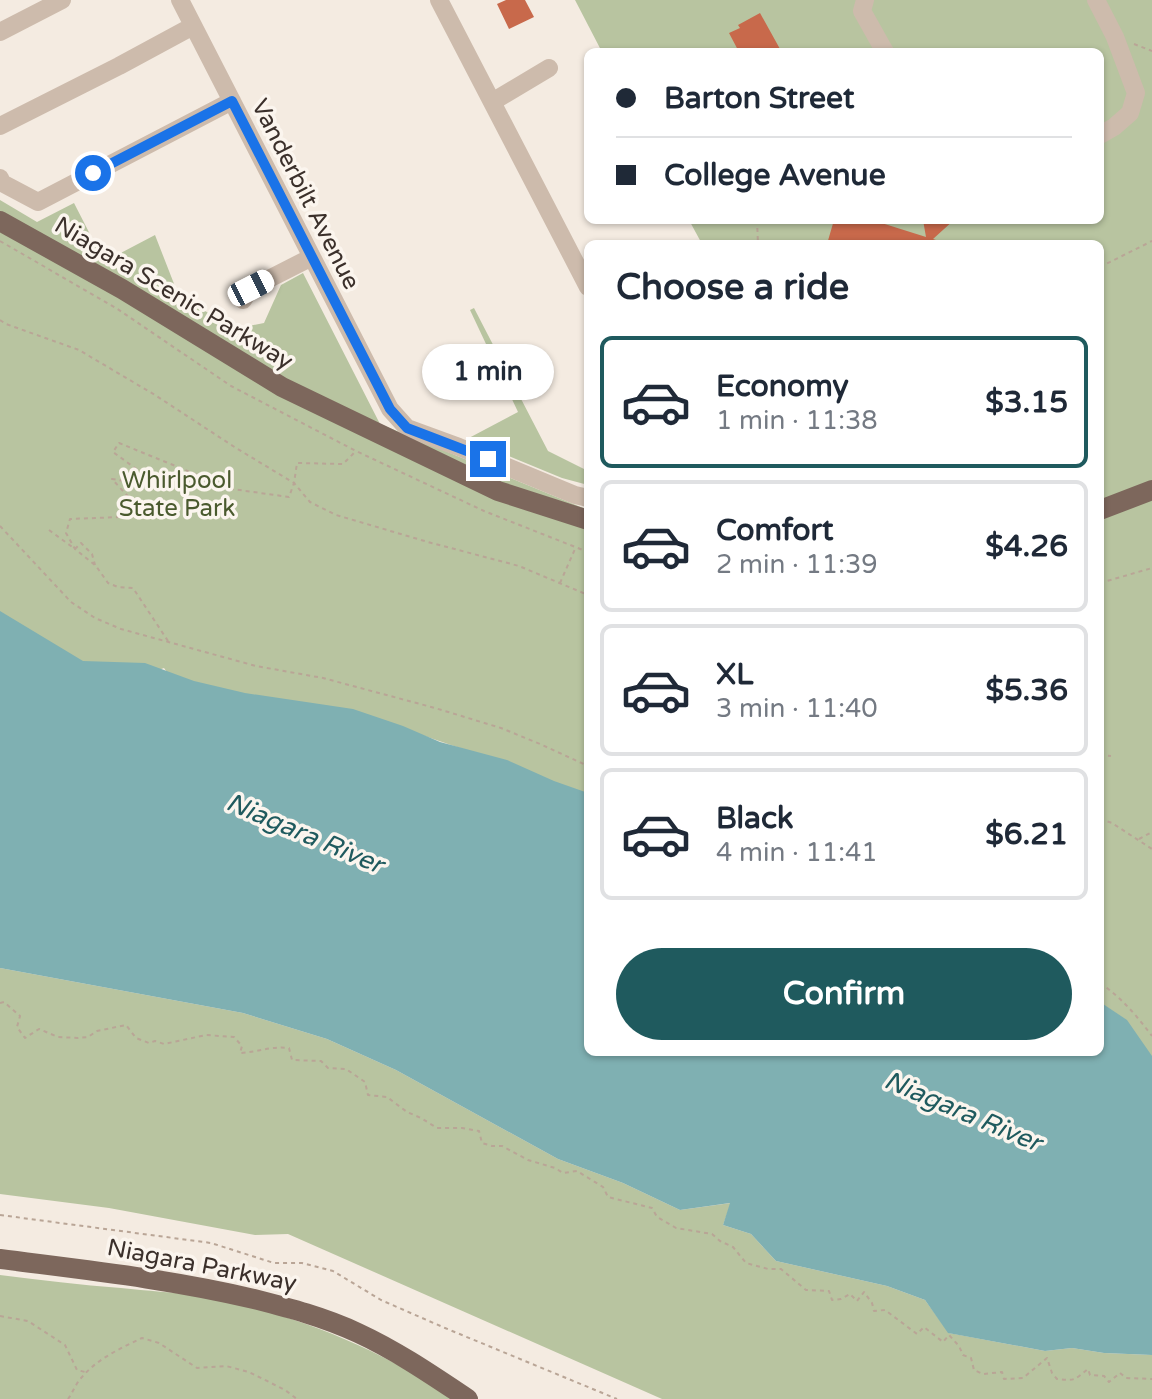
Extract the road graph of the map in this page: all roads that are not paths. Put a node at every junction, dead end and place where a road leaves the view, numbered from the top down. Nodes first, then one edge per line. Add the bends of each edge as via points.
1 (62, 0) edge
2 (180, 0) edge
3 (439, 0) edge
4 (865, 0) edge
5 (1096, 0) edge
6 (193, 26) junction
7 (0, 32) edge
8 (883, 48) edge
9 (549, 68) dead end
10 (232, 101) junction
11 (492, 102) junction
12 (0, 126) edge
13 (1104, 133) edge
14 (1, 180) edge
15 (0, 221) edge
16 (312, 257) junction
17 (584, 279) edge
18 (243, 300) dead end
19 (1152, 490) edge
20 (584, 497) edge
21 (1104, 508) edge
22 (584, 519) edge
23 (0, 1259) edge
24 (468, 1399) edge

1 - 7 street
2 - 6 street, Vanderbilt Avenue
3 - 11 street
4 - 8 street via 862,11
5 - 13 street via 1136,93 1130,113
6 - 10 street, Vanderbilt Avenue
6 - 12 street
9 - 11 street
10 - 14 street via 38,202
10 - 16 street, Vanderbilt Avenue
11 - 17 street
15 - 22 main road, Niagara Scenic Parkway via 282,387 498,491
16 - 18 street via 251,288
16 - 20 street, Vanderbilt Avenue via 390,409 407,428
19 - 21 main road
23 - 24 main road, Niagara Parkway via 142,1277 302,1311 357,1332

